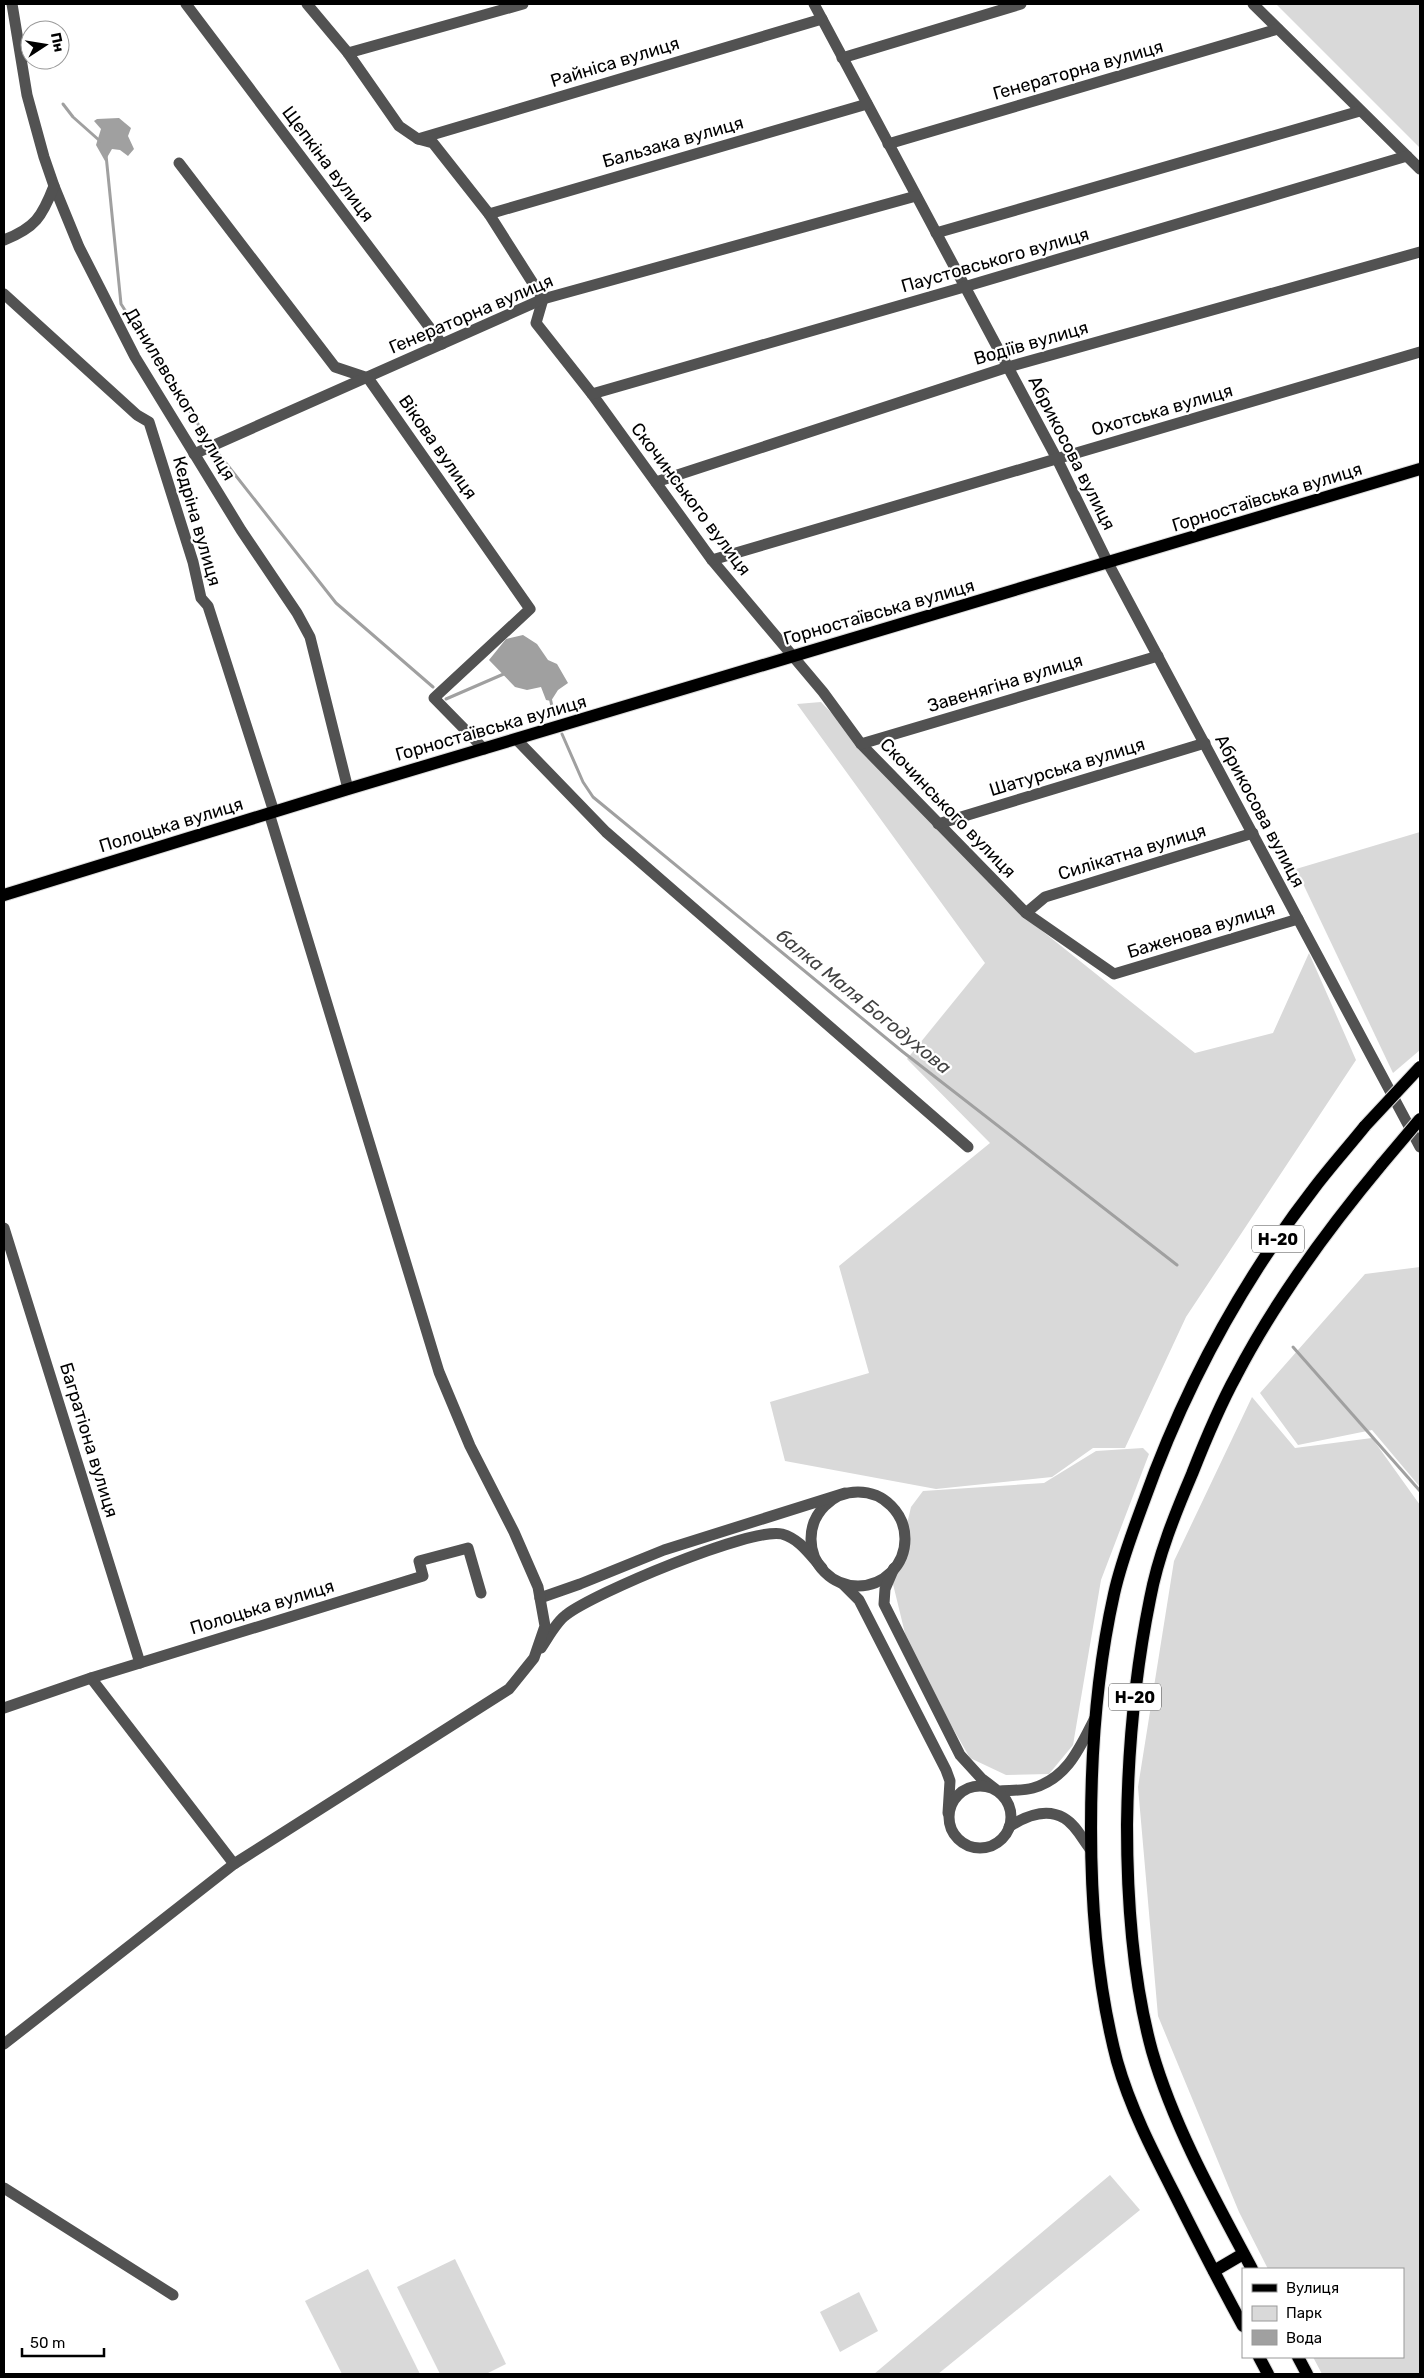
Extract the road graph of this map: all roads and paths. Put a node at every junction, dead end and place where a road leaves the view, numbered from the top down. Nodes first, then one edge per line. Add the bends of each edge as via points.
1 (12, 4) edge
2 (307, 4) edge
3 (523, 4) edge
4 (814, 4) edge
5 (1021, 4) edge
6 (1253, 4) edge
7 (189, 5) edge
8 (822, 19) junction
9 (1278, 29) junction
10 (348, 53) junction
11 (842, 58) junction
12 (866, 104) junction
13 (1360, 111) junction
14 (418, 139) junction
15 (888, 144) junction
16 (1407, 156) junction
17 (179, 163) dead end
18 (1420, 170) edge
19 (54, 186) junction
20 (916, 196) junction
21 (489, 214) junction
22 (936, 233) junction
23 (4, 240) edge
24 (1420, 252) edge
25 (964, 287) junction
26 (4, 294) edge
27 (543, 299) junction
28 (442, 344) junction
29 (1420, 352) edge
30 (1008, 367) junction
31 (368, 378) junction
32 (592, 394) junction
33 (194, 454) junction
34 (1057, 459) junction
35 (1420, 469) edge
36 (656, 482) junction
37 (712, 560) junction
38 (1108, 563) junction
39 (791, 656) junction
40 (1158, 656) junction
41 (516, 740) junction
42 (861, 744) junction
43 (1205, 744) junction
44 (484, 749) junction
45 (348, 789) junction
46 (271, 812) junction
47 (938, 824) junction
48 (1253, 833) junction
49 (4, 895) edge
50 (1026, 914) junction
51 (1298, 920) junction
52 (1114, 974) joint
53 (1420, 1067) edge
54 (1420, 1119) edge
55 (968, 1147) dead end
56 (1420, 1147) edge
57 (4, 1228) edge
58 (845, 1494) junction
59 (822, 1568) junction
60 (894, 1568) junction
61 (840, 1582) junction
62 (481, 1593) dead end
63 (540, 1598) junction
64 (534, 1658) junction
65 (140, 1663) junction
66 (90, 1678) junction
67 (4, 1708) edge
68 (1096, 1716) junction
69 (998, 1791) junction
70 (948, 1814) junction
71 (1009, 1828) junction
72 (1091, 1850) junction
73 (234, 1864) junction
74 (4, 2044) edge
75 (4, 2188) edge
76 (1243, 2254) junction
77 (1251, 2268) edge
78 (1214, 2271) junction
79 (173, 2295) dead end
80 (1242, 2324) edge
81 (1260, 2358) edge
82 (1299, 2358) edge
83 (1268, 2374) edge
84 (1308, 2374) edge

1 - 19 street, Данилевського вулиця via 27,95
2 - 10 street
3 - 10 street
4 - 8 street, Абрикосова вулиця
5 - 11 street
6 - 9 street
7 - 28 street, Щепкіна вулиця
8 - 11 street, Абрикосова вулиця
8 - 14 street, Райніса вулиця
9 - 13 street
9 - 15 street, Генераторна вулиця
10 - 14 street via 399,126
11 - 12 street, Абрикосова вулиця
12 - 15 street, Абрикосова вулиця
12 - 21 street, Бальзака вулиця
13 - 16 street
13 - 22 street
14 - 21 street via 433,143
15 - 20 street, Абрикосова вулиця
16 - 18 street
16 - 25 street, Паустовського вулиця
17 - 31 street via 335,367
19 - 23 street via 47,203 26,231
19 - 33 street, Данилевського вулиця via 108,306
20 - 22 street, Абрикосова вулиця
20 - 27 street, Генераторна вулиця
21 - 27 street
22 - 25 street, Абрикосова вулиця
24 - 30 street, Водіїв вулиця
25 - 30 street, Абрикосова вулиця
25 - 32 street, Паустовського вулиця
26 - 46 street, Кедріна вулиця via 137,415 149,422 193,562 201,598 208,606
27 - 28 street, Генераторна вулиця
27 - 32 street, Скочинського вулиця via 536,323
28 - 31 street, Генераторна вулиця
29 - 34 street, Охотська вулиця
30 - 34 street, Абрикосова вулиця
30 - 36 street, Водіїв вулиця
31 - 33 street, Генераторна вулиця
31 - 44 street, Вікова вулиця via 530,609 434,698
32 - 36 street, Скочинського вулиця
33 - 45 street, Данилевського вулиця via 298,613 310,637
34 - 37 street, Охотська вулиця
34 - 38 street, Абрикосова вулиця
35 - 38 main road, Горностаївська вулиця
36 - 37 street, Скочинського вулиця
37 - 39 street, Скочинського вулиця
38 - 39 main road, Горностаївська вулиця
38 - 40 street, Абрикосова вулиця
39 - 41 main road, Горностаївська вулиця
39 - 42 street, Скочинського вулиця via 823,692
40 - 42 street, Завенягіна вулиця
40 - 43 street, Абрикосова вулиця
41 - 44 main road, Горностаївська вулиця
41 - 55 street via 606,832
42 - 47 street, Скочинського вулиця
43 - 47 street, Шатурська вулиця
43 - 48 street, Абрикосова вулиця
44 - 45 main road, Горностаївська вулиця
45 - 46 main road, Полоцька вулиця
46 - 49 main road, Полоцька вулиця
46 - 63 street, Кедріна вулиця via 440,1372 470,1446 514,1532
47 - 50 street, Скочинського вулиця
48 - 50 street, Силікатна вулиця via 1045,897
48 - 51 street, Абрикосова вулиця
50 - 52 street, Скочинського вулиця
51 - 52 street, Баженова вулиця
51 - 56 street, Абрикосова вулиця
53 - 68 main road, Н-20, bridge via 1365,1126 1315,1187 1277,1241 1204,1362 1177,1417 1126,1549 1114,1594
54 - 76 main road, Н-20, bridge via 1340,1214 1281,1300 1236,1376 1182,1498 1150,1598 1132,1720 1128,1789 1127,1851 1134,1962 1152,2052 1171,2105
57 - 65 street, Багратіона вулиця
58 - 59 street via 830,1500 819,1512 813,1526 811,1541 814,1555
58 - 60 street via 861,1492 876,1495 890,1504 899,1517 904,1532 904,1548
58 - 63 street via 664,1550
59 - 61 street
59 - 64 street via 795,1538 780,1534 754,1537 627,1582 564,1615
60 - 61 street via 876,1582 862,1586
60 - 69 street via 885,1589 884,1604 960,1755 980,1778
61 - 70 street via 859,1600 946,1770 950,1781
62 - 65 street, Полоцька вулиця via 468,1548 419,1561 423,1576
63 - 64 street, Кедріна вулиця via 545,1626
64 - 73 street via 509,1689
65 - 66 street, Полоцька вулиця
66 - 67 street, Полоцька вулиця
66 - 73 street
68 - 69 street via 1075,1758 1064,1771 1049,1782 1032,1788
68 - 72 main road, Н-20
69 - 70 street via 989,1786 968,1787 952,1801
69 - 71 street via 1010,1807
70 - 71 street via 952,1832 967,1846 977,1848 997,1843
71 - 72 street via 1023,1818 1054,1814 1064,1818
72 - 78 main road, Н-20 via 1098,1963 1118,2063 1137,2118
73 - 74 street
75 - 79 street
76 - 77 main road, Н-20
76 - 78 main road
78 - 80 main road, Н-20
81 - 83 main road
82 - 84 main road

